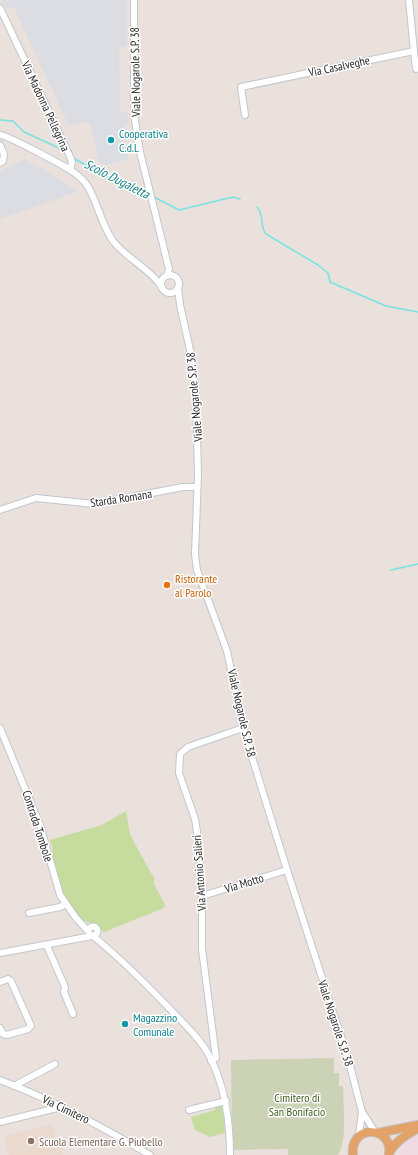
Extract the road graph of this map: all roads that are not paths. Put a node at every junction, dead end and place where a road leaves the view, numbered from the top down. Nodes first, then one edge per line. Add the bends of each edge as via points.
1 (134, 0) edge
2 (409, 0) edge
3 (0, 8) edge
4 (414, 51) junction
5 (416, 69) dead end
6 (245, 115) dead end
7 (0, 135) edge
8 (0, 145) edge
9 (0, 163) edge
10 (70, 170) junction
11 (167, 261) junction
12 (151, 274) junction
13 (166, 277) junction
14 (176, 277) junction
15 (162, 287) junction
16 (178, 287) junction
17 (170, 292) junction
18 (180, 306) junction
19 (196, 487) junction
20 (0, 510) edge
21 (0, 728) edge
22 (243, 728) junction
23 (287, 870) junction
24 (202, 896) junction
25 (66, 904) junction
26 (29, 913) dead end
27 (92, 932) junction
28 (47, 946) junction
29 (0, 953) edge
30 (0, 982) edge
31 (73, 1014) dead end
32 (0, 1028) edge
33 (211, 1061) junction
34 (55, 1064) dead end
35 (0, 1080) edge
36 (14, 1086) junction
37 (226, 1101) junction
38 (60, 1105) junction
39 (189, 1110) dead end
40 (362, 1112) junction
41 (0, 1122) edge
42 (418, 1127) edge
43 (376, 1133) junction
44 (359, 1136) junction
45 (352, 1153) edge
46 (389, 1154) edge
47 (150, 1155) edge
48 (230, 1155) edge

1 - 11 street, Viale Nogarole S.P. 38 via 134,114 140,152
2 - 4 street
3 - 10 street, Via Madonna Pellegrina via 68,152 72,162
4 - 5 street
4 - 6 street, Via Casalveghe via 241,87
7 - 10 street
8 - 9 street via 4,154
10 - 12 street via 87,185 113,241
11 - 13 street, Viale Nogarole S.P. 38 via 169,269
11 - 14 street, Viale Nogarole S.P. 38
12 - 13 street
12 - 15 street
13 - 14 street
13 - 15 street, Viale Nogarole S.P. 38 via 162,281
14 - 16 street, Viale Nogarole S.P. 38
15 - 17 street, Viale Nogarole S.P. 38
16 - 17 street via 174,292
16 - 18 street, Viale Nogarole S.P. 38
17 - 18 street, Viale Nogarole S.P. 38
18 - 19 street, Viale Nogarole S.P. 38 via 192,359 196,397
19 - 20 street, Starda Romana via 183,487 94,504 36,498
19 - 22 street, Viale Nogarole S.P. 38 via 195,554 198,570 227,651
21 - 25 street, Contrada Tombole via 40,826 54,878
22 - 23 street, Viale Nogarole S.P. 38
22 - 24 street, Via Antonio Salieri via 188,747 180,754 179,773 195,819
23 - 24 street, Via Motto
23 - 40 street, Viale Nogarole S.P. 38 via 348,1058
24 - 33 street, Via Antonio Salieri via 202,949 216,1058
25 - 26 street
25 - 27 street, Contrada Tombole
27 - 28 street via 84,938
27 - 33 street, Contrada Tombole via 183,1022
28 - 29 street
28 - 31 street via 65,987 64,992
30 - 32 street via 6,979 11,981 30,1026 28,1029 7,1035 3,1034
33 - 37 street, Contrada Tombole
34 - 36 street
35 - 36 street, Via Cimitero
36 - 38 street, Via Cimitero
37 - 39 street
37 - 48 street, Contrada Tombole
38 - 41 street via 57,1108
38 - 47 street, Via Cimitero
40 - 43 street
40 - 44 street
42 - 43 main road
42 - 46 main road via 392,1146
43 - 44 main road via 369,1132
43 - 46 main road via 387,1141
44 - 45 main road via 355,1140

